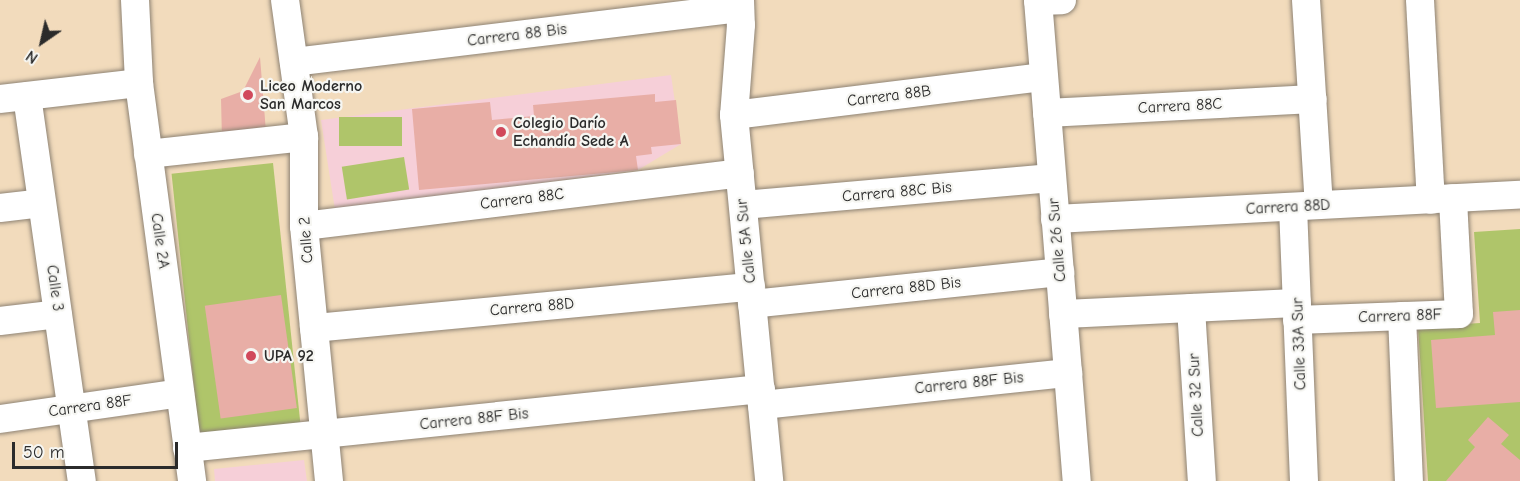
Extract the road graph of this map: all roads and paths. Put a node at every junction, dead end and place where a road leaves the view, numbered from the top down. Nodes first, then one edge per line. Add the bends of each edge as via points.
1 (135, 0) edge
2 (285, 0) edge
3 (1038, 0) edge
4 (1062, 0) edge
5 (1306, 0) edge
6 (1420, 0) edge
7 (740, 4) edge
8 (294, 62) junction
9 (1044, 77) junction
10 (139, 83) junction
11 (14, 97) edge
12 (1312, 99) junction
13 (1047, 113) junction
14 (734, 116) junction
15 (304, 137) junction
16 (148, 154) junction
17 (740, 173) junction
18 (1052, 178) junction
19 (1520, 195) edge
20 (1442, 199) junction
21 (42, 203) junction
22 (743, 205) junction
23 (1306, 206) junction
24 (0, 208) edge
25 (1055, 219) junction
26 (304, 226) junction
27 (1060, 272) junction
28 (752, 295) junction
29 (1191, 308) junction
30 (1297, 312) junction
31 (58, 314) junction
32 (1063, 314) junction
33 (1402, 316) junction
34 (0, 321) edge
35 (314, 328) junction
36 (1068, 373) junction
37 (180, 393) junction
38 (761, 397) junction
39 (72, 409) junction
40 (0, 419) edge
41 (325, 434) junction
42 (188, 448) junction
43 (82, 481) edge
44 (192, 481) edge
45 (329, 481) edge
46 (769, 481) edge
47 (1077, 481) edge
48 (1202, 481) edge
49 (1304, 481) edge
50 (1408, 481) edge

1 - 10 street, Calle 2A
2 - 8 street, Calle 2
3 - 4 street
3 - 9 street, Calle 26 Sur
5 - 12 street, Calle 33A Sur
6 - 20 street
7 - 8 street, Carrera 88 Bis
7 - 14 street, Calle 5A Sur
8 - 15 street, Calle 2
9 - 13 street, Calle 26 Sur
9 - 14 street, Carrera 88B
10 - 11 street
10 - 16 street, Calle 2A
11 - 21 street, Calle 3
12 - 13 street, Carrera 88C
12 - 23 street, Calle 33A Sur
13 - 18 street, Calle 26 Sur
14 - 17 street, Calle 5A Sur
15 - 16 street
15 - 26 street, Calle 2
16 - 37 street, Calle 2A
17 - 22 street, Calle 5A Sur
17 - 26 street, Carrera 88C
18 - 22 street, Carrera 88C Bis
18 - 25 street, Calle 26 Sur
19 - 20 street, Carrera 88D
20 - 23 street, Carrera 88D
20 - 33 street, Carrera 88F via 1459,314
21 - 24 street
21 - 31 street, Calle 3
22 - 28 street, Calle 5A Sur
23 - 25 street, Carrera 88D
23 - 30 street, Calle 33A Sur
25 - 27 street, Calle 26 Sur
26 - 35 street, Calle 2
27 - 28 street, Carrera 88D Bis
27 - 32 street, Calle 26 Sur
28 - 35 street, Carrera 88D
28 - 38 street, Calle 5A Sur
29 - 30 street, Carrera 88F
29 - 32 street, Carrera 88F
29 - 48 street, Calle 32 Sur
30 - 33 street, Carrera 88F
30 - 49 street, Calle 33A Sur
31 - 34 street
31 - 39 street, Calle 3
32 - 36 street, Calle 26 Sur
33 - 50 street
35 - 41 street, Calle 2
36 - 38 street, Carrera 88F Bis
36 - 47 street, Calle 26 Sur
37 - 39 street, Carrera 88F
37 - 42 street, Calle 2A
38 - 41 street, Carrera 88F Bis
38 - 46 street, Calle 5A Sur
39 - 40 street, Carrera 88F
39 - 43 street, Calle 3
41 - 42 street, Carrera 88F Bis
41 - 45 street, Calle 2
42 - 44 street, Calle 2A

